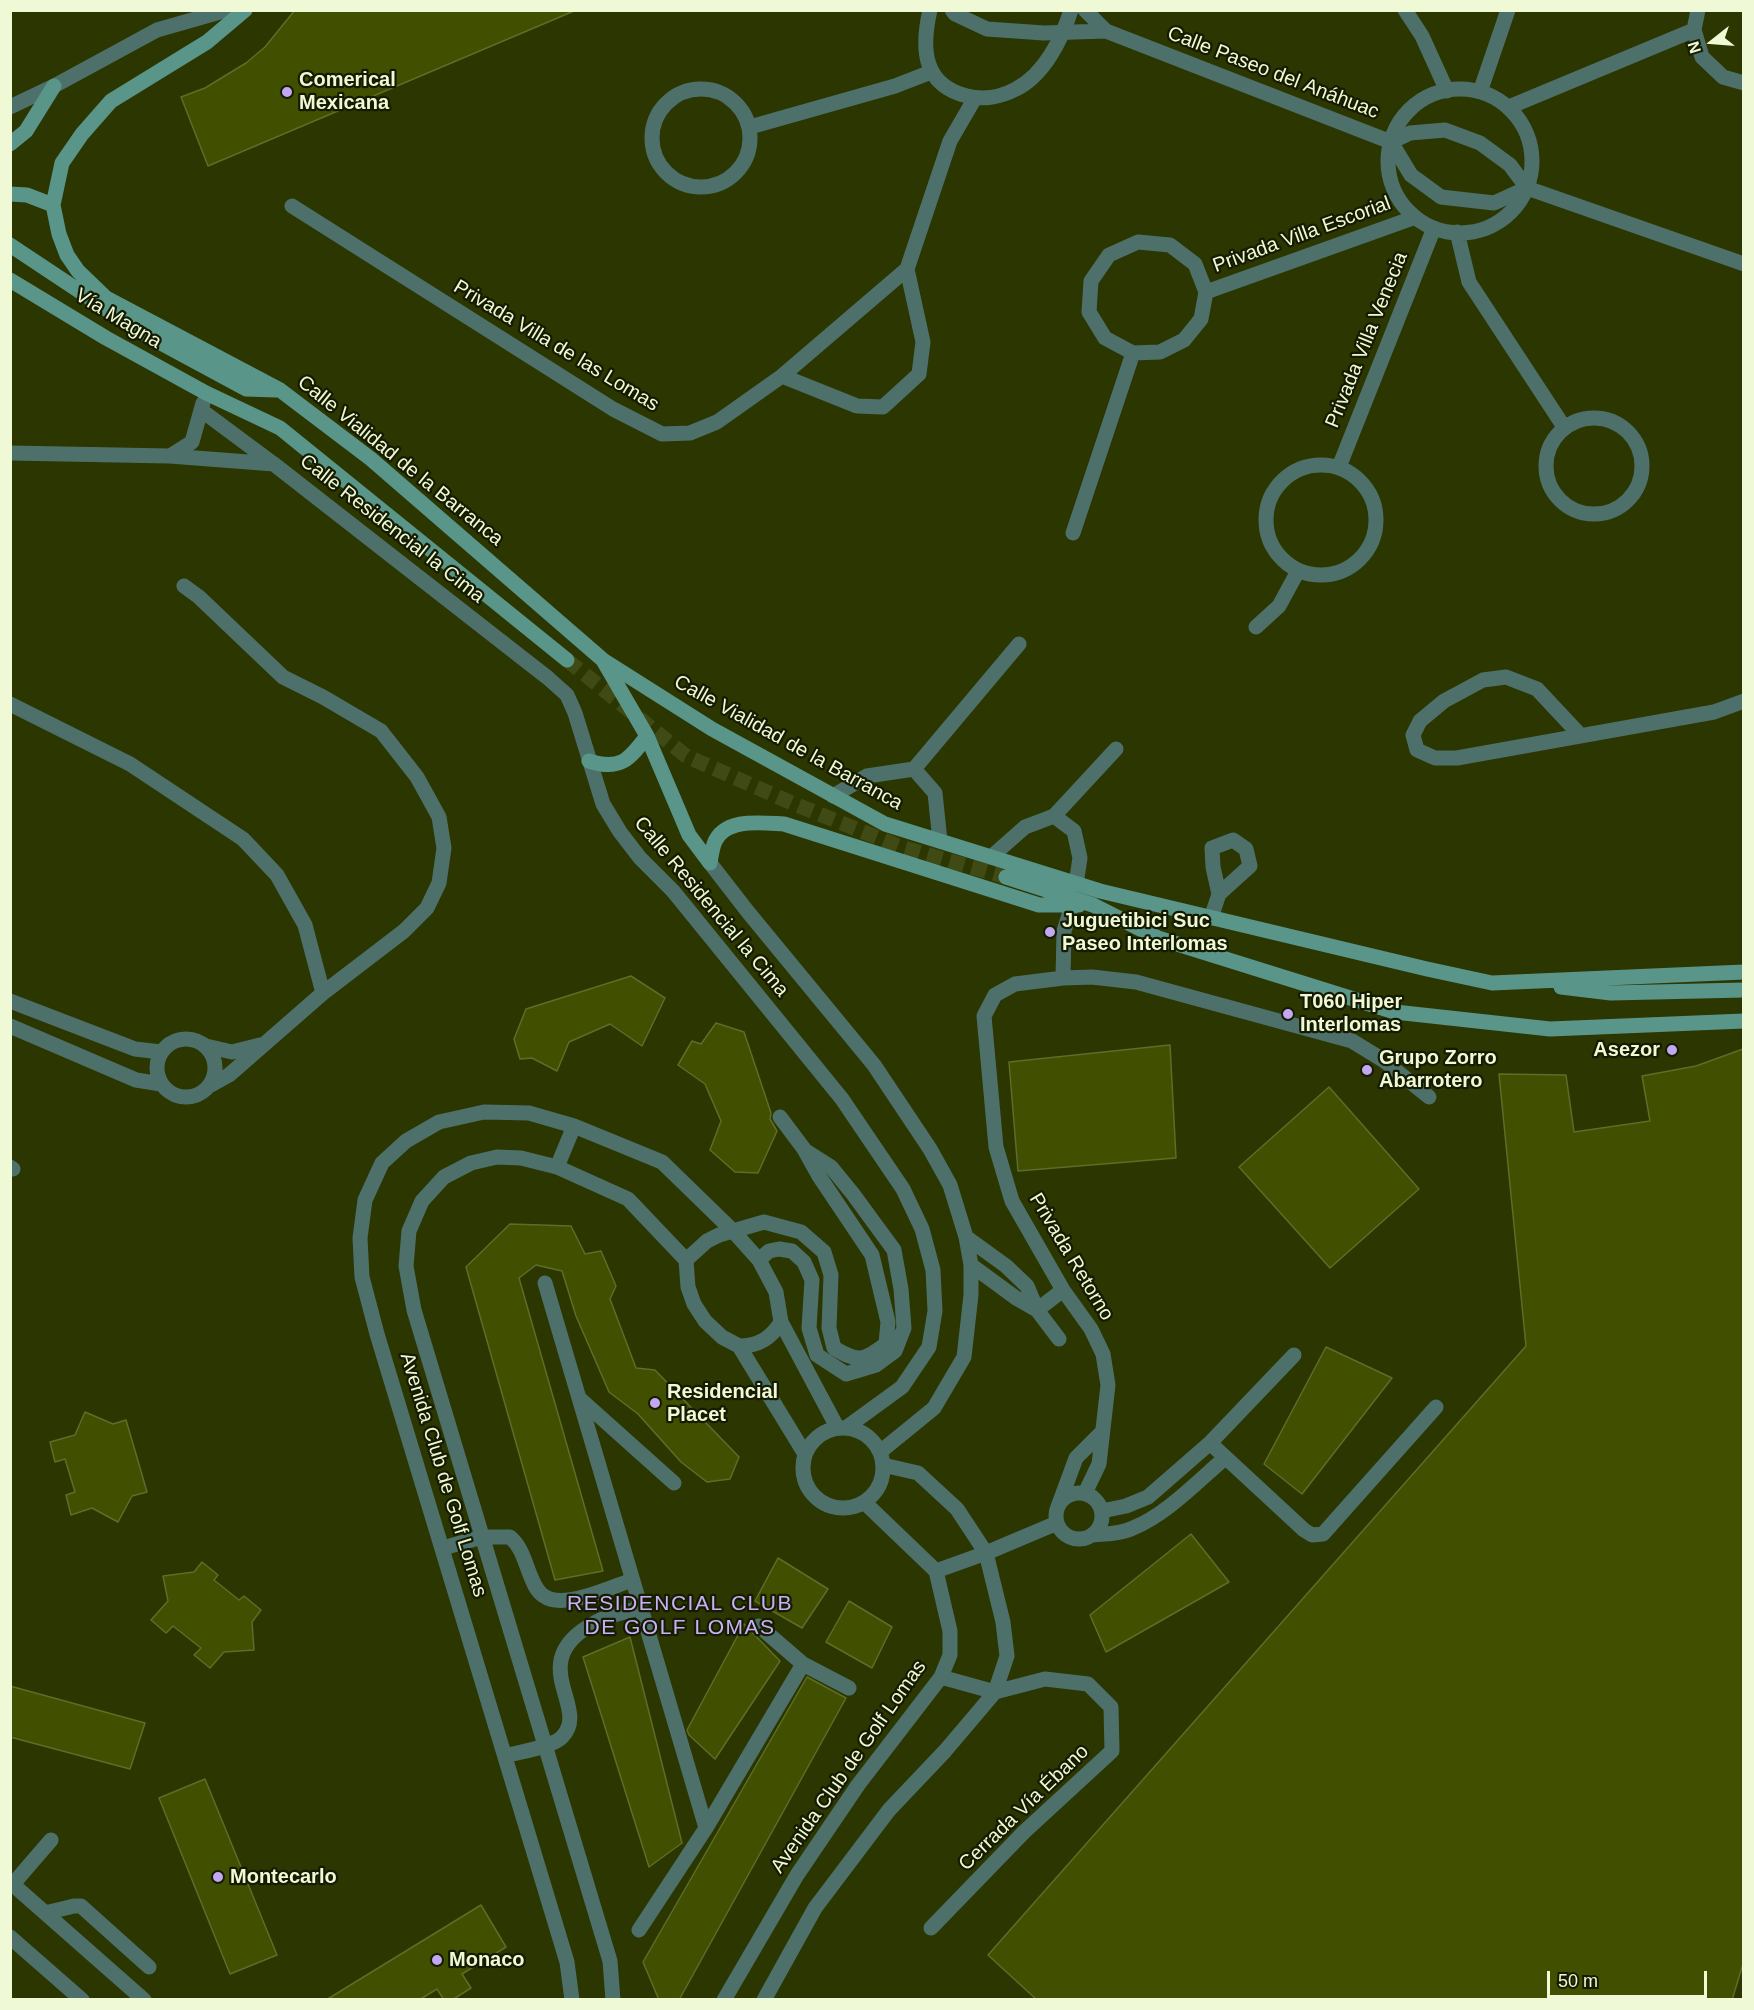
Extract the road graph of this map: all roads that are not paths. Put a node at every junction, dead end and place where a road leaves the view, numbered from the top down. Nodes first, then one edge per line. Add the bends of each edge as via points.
1 (227, 10) edge
2 (245, 10) edge
3 (930, 10) edge
4 (952, 10) edge
5 (1071, 10) edge
6 (1086, 10) edge
7 (1405, 10) edge
8 (1508, 10) edge
9 (1698, 10) edge
10 (1694, 30) junction
11 (1106, 31) junction
12 (1063, 33) junction
13 (931, 72) junction
14 (1743, 83) edge
15 (54, 86) junction
16 (1447, 92) junction
17 (1480, 92) junction
18 (975, 98) junction
19 (10, 106) edge
20 (1509, 107) junction
21 (750, 127) junction
22 (1391, 142) junction
23 (10, 144) edge
24 (1527, 188) junction
25 (10, 194) edge
26 (53, 204) junction
27 (292, 206) dead end
28 (1413, 218) junction
29 (1434, 228) junction
30 (1457, 232) junction
31 (10, 245) edge
32 (1743, 264) edge
33 (907, 269) junction
34 (10, 280) edge
35 (1206, 292) junction
36 (1133, 353) junction
37 (782, 376) junction
38 (280, 390) junction
39 (206, 393) junction
40 (201, 410) junction
41 (1563, 427) junction
42 (10, 453) edge
43 (170, 456) junction
44 (275, 465) junction
45 (1339, 467) junction
46 (1073, 533) dead end
47 (1298, 571) junction
48 (184, 586) dead end
49 (1256, 627) dead end
50 (1019, 644) dead end
51 (567, 660) tunnel mouth
52 (603, 660) junction
53 (1743, 701) edge
54 (10, 704) edge
55 (647, 736) junction
56 (1581, 736) junction
57 (1116, 749) dead end
58 (589, 761) junction
59 (914, 769) junction
60 (833, 796) junction
61 (1054, 816) junction
62 (940, 841) junction
63 (991, 857) junction
64 (710, 863) junction
65 (1006, 877) tunnel mouth
66 (1076, 884) junction
67 (1219, 894) junction
68 (1072, 905) junction
69 (1093, 905) junction
70 (1210, 918) junction
71 (1743, 972) edge
72 (1063, 978) junction
73 (1520, 982) junction
74 (1743, 990) edge
75 (323, 993) junction
76 (10, 1001) edge
77 (1743, 1021) edge
78 (10, 1026) edge
79 (263, 1044) junction
80 (206, 1046) junction
81 (161, 1052) junction
82 (161, 1084) junction
83 (211, 1085) junction
84 (1429, 1098) dead end
85 (780, 1117) dead end
86 (574, 1126) junction
87 (804, 1149) junction
88 (557, 1167) junction
89 (733, 1231) junction
90 (966, 1237) junction
91 (686, 1260) junction
92 (759, 1260) junction
93 (971, 1265) junction
94 (545, 1283) dead end
95 (1063, 1290) junction
96 (1037, 1310) junction
97 (782, 1322) junction
98 (1059, 1339) dead end
99 (739, 1346) junction
100 (1294, 1355) dead end
101 (579, 1398) junction
102 (1436, 1407) dead end
103 (842, 1427) junction
104 (1101, 1433) junction
105 (1210, 1443) junction
106 (805, 1454) junction
107 (1225, 1458) junction
108 (881, 1459) junction
109 (674, 1483) dead end
110 (1085, 1493) junction
111 (1149, 1497) junction
112 (864, 1502) junction
113 (1102, 1510) junction
114 (1159, 1514) junction
115 (1057, 1517) junction
116 (1092, 1535) junction
117 (482, 1537) junction
118 (443, 1548) junction
119 (986, 1553) junction
120 (936, 1571) junction
121 (632, 1580) junction
122 (640, 1608) junction
123 (759, 1626) dead end
124 (803, 1664) junction
125 (941, 1677) junction
126 (849, 1688) dead end
127 (995, 1692) junction
128 (546, 1745) junction
129 (506, 1756) junction
130 (706, 1828) junction
131 (51, 1840) dead end
132 (12, 1883) edge
133 (45, 1913) junction
134 (931, 1928) dead end
135 (639, 1930) dead end
136 (10, 1937) edge
137 (148, 1967) dead end
138 (64, 1984) junction
139 (69, 2000) edge
140 (82, 2000) edge
141 (144, 2000) edge
142 (572, 2000) edge
143 (613, 2000) edge
144 (724, 2000) edge
145 (764, 2000) edge

1 - 15 street via 157,30
2 - 26 main road via 207,42 111,101 62,163
3 - 13 street via 925,46
4 - 12 street via 987,29
5 - 12 street
6 - 11 street
7 - 16 street via 1422,36
8 - 17 street
9 - 10 street
10 - 14 street via 1702,57 1723,77
10 - 20 street
11 - 12 street
11 - 22 street, Calle Paseo del Anáhuac
12 - 18 street via 1049,57 1018,89 998,97
13 - 18 street via 942,86
13 - 21 street via 895,87
15 - 19 street
15 - 23 main road via 26,131
16 - 17 street
16 - 22 street via 1426,99 1408,112 1394,129
17 - 20 street
18 - 33 street via 950,141
20 - 24 street via 1525,125 1533,148 1533,172
21 - 21 street via 739,105 719,92 695,88 673,96 662,108 650,138 656,161 672,179 694,188 718,186 738,172 749,151
22 - 24 street, Calle Paseo del Anáhuac via 1410,133 1445,130 1480,143 1510,165
22 - 24 street, Calle Paseo del Anáhuac via 1411,175 1442,197 1494,203
22 - 28 street via 1386,169 1390,187
24 - 30 street via 1506,215 1483,228
24 - 32 street
25 - 26 main road
26 - 38 main road, Calle Vialidad de la Barranca via 67,255 106,298
27 - 37 street, Privada Villa de las Lomas via 613,409 662,434 690,433 717,422
28 - 29 street
28 - 35 street, Privada Villa Escorial
29 - 30 street
29 - 45 street, Privada Villa Venecia
30 - 41 street via 1469,282
31 - 38 main road via 144,334 246,389
33 - 37 street, Privada Villa de las Lomas
33 - 37 street via 923,342 919,374 883,407 857,406
34 - 39 main road, Vía Magna
35 - 36 street, Privada Villa Escorial via 1201,319 1184,340 1160,352
35 - 36 street, Privada Villa Escorial via 1195,264 1170,245 1138,242 1109,255 1091,281 1089,312 1105,338
36 - 46 street
38 - 52 main road, Calle Vialidad de la Barranca via 371,459
39 - 40 street
39 - 51 main road via 280,428
40 - 43 street via 192,442
40 - 44 street, Calle Residencial la Cima
41 - 41 street via 1548,447 1545,472 1556,496 1576,511 1592,513 1601,514 1624,504 1639,484 1642,459 1632,435 1612,420 1587,417
42 - 43 street
43 - 44 street
44 - 58 street, Calle Residencial la Cima via 567,695
45 - 47 street via 1318,464 1298,469 1281,482 1270,499 1266,520 1270,541 1281,558
45 - 47 street via 1358,478 1372,496 1377,518 1374,541 1361,560 1342,572 1320,576
47 - 49 street via 1279,606
48 - 75 street via 283,677 381,731 417,777 439,817 444,848 439,883 427,908 404,931
50 - 59 street
52 - 55 main road
52 - 60 main road, Calle Vialidad de la Barranca via 712,729
53 - 56 street via 1714,712
54 - 75 street via 130,764 243,839 277,875 305,925
55 - 58 main road via 622,763 611,766
55 - 64 main road via 689,835
56 - 56 street via 1457,758 1435,758 1417,750 1413,735 1420,721 1444,701 1483,680 1506,677 1537,690
57 - 61 street
58 - 103 street, Calle Residencial la Cima via 603,804 620,832 673,891 842,1099 903,1189 922,1229 933,1270 935,1311 929,1347 902,1387
59 - 60 street via 867,776
59 - 62 street via 935,793
60 - 62 main road, Calle Vialidad de la Barranca via 885,824
61 - 63 street via 1025,827
61 - 66 street via 1074,831 1080,858
62 - 63 main road, Calle Vialidad de la Barranca
63 - 66 main road, Calle Vialidad de la Barranca
64 - 68 main road via 714,843 723,832 744,823 784,824 1039,905
64 - 90 street, Calle Residencial la Cima via 874,1065 950,1185
65 - 69 main road
66 - 70 main road, Calle Vialidad de la Barranca
67 - 67 street via 1250,866 1246,849 1233,840 1212,848
67 - 70 street
68 - 69 main road
68 - 72 street via 1064,931
69 - 77 main road via 1158,938 1395,1012 1550,1029
70 - 73 main road, Calle Vialidad de la Barranca via 1491,983
71 - 73 main road, Calle Vialidad de la Barranca
72 - 84 street, Privada Retorno via 1136,982 1352,1041 1383,1060
72 - 95 street, Privada Retorno via 1015,984 995,995 984,1016 996,1147 1012,1201
73 - 74 main road via 1611,993
75 - 79 street
76 - 81 street via 135,1049
78 - 82 street via 136,1080
79 - 80 street via 232,1052
79 - 83 street via 229,1075
80 - 81 street via 191,1038 174,1041
80 - 83 street via 214,1057 216,1071
81 - 82 street via 157,1068
82 - 83 street via 172,1094 186,1098 200,1095
85 - 87 street
86 - 88 street
86 - 89 street, Avenida Club de Golf Lomas via 662,1162
86 - 118 street, Avenida Club de Golf Lomas via 529,1113 484,1112 439,1122 406,1141 382,1164 365,1200 360,1238 362,1277
87 - 89 street via 872,1256 888,1322 886,1344 868,1357 852,1359 834,1348 829,1328 831,1275 824,1252 801,1232 764,1222
87 - 92 street via 831,1167 894,1250 904,1328 895,1351 876,1365 846,1374 817,1355 809,1328 812,1280 804,1262 792,1251 779,1249 769,1251
88 - 91 street, Avenida Club de Golf Lomas via 628,1199
88 - 117 street, Avenida Club de Golf Lomas via 497,1157 471,1164 444,1177 422,1201 409,1231 406,1266 414,1310
89 - 91 street via 706,1241
89 - 92 street, Avenida Club de Golf Lomas
90 - 93 street, Calle Residencial la Cima
90 - 96 street via 1027,1286
91 - 99 street via 694,1304 713,1329
92 - 97 street, Avenida Club de Golf Lomas via 777,1292
93 - 96 street
93 - 108 street, Calle Residencial la Cima via 964,1357 934,1408
94 - 101 street
95 - 96 street
95 - 104 street, Privada Retorno via 1091,1329 1103,1354 1108,1385
96 - 98 street
97 - 99 street via 764,1341
97 - 103 street, Avenida Club de Golf Lomas
99 - 106 street
100 - 105 street
101 - 109 street
101 - 121 street
102 - 107 street via 1323,1534 1312,1535 1304,1530
103 - 106 street via 817,1436
103 - 108 street via 867,1435
104 - 110 street, Privada Retorno via 1099,1464
104 - 115 street via 1076,1458
105 - 107 street
105 - 111 street
106 - 112 street via 805,1481 821,1502 838,1508
107 - 114 street
108 - 112 street via 882,1476 873,1495
108 - 119 street via 918,1473 957,1509
110 - 113 street via 1096,1499
110 - 115 street via 1073,1493 1062,1500
111 - 113 street
111 - 114 street
112 - 120 street
113 - 116 street via 1101,1526
114 - 116 street via 1132,1529
115 - 116 street via 1066,1534 1079,1539
115 - 119 street
117 - 118 street
117 - 121 street via 510,1537 518,1544 537,1589 554,1601 567,1601
117 - 128 street, Avenida Club de Golf Lomas
118 - 129 street, Avenida Club de Golf Lomas
119 - 120 street
119 - 127 street via 1003,1622 1006,1656
120 - 125 street, Avenida Club de Golf Lomas via 950,1631 950,1655
121 - 122 street
122 - 128 street via 598,1621 571,1639 563,1653 560,1671 570,1714 568,1728 562,1738
122 - 130 street
123 - 124 street
124 - 126 street
124 - 130 street
125 - 127 street
125 - 144 street, Avenida Club de Golf Lomas via 845,1803 797,1875
127 - 134 street, Cerrada Vía Ébano via 1045,1679 1088,1684 1111,1707 1112,1751 1024,1832
127 - 145 street via 889,1810 815,1908
128 - 129 street
128 - 143 street, Avenida Club de Golf Lomas via 610,1961
129 - 142 street, Avenida Club de Golf Lomas via 567,1962
130 - 135 street
131 - 132 street
132 - 133 street
133 - 137 street via 81,1906
133 - 141 street
136 - 138 street
138 - 139 street
138 - 140 street

